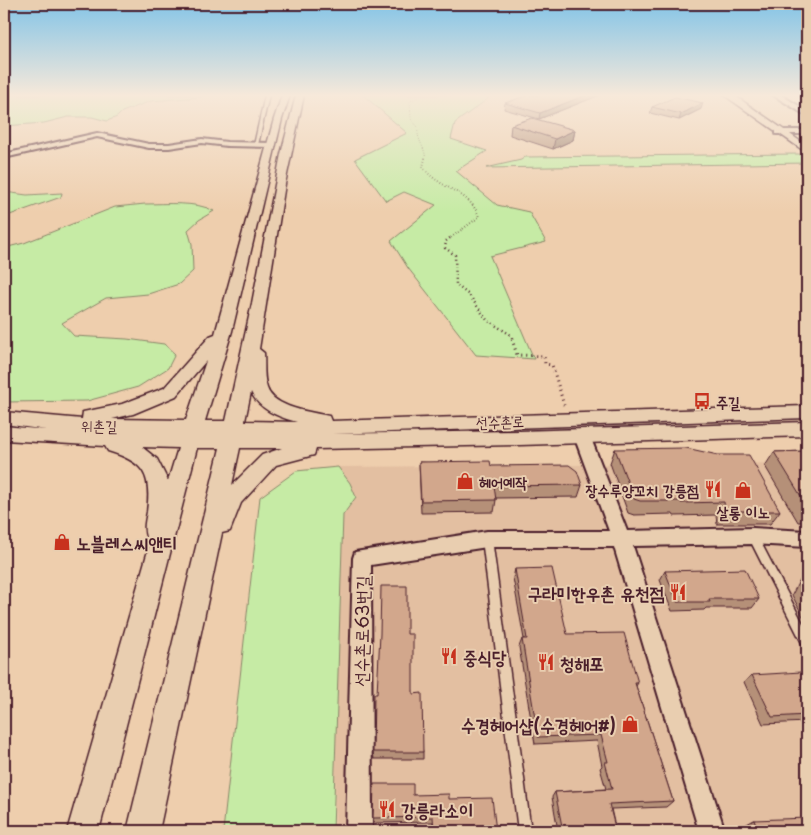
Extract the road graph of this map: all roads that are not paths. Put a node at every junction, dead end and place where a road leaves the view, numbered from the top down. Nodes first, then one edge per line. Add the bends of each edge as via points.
1 (258, 134) edge
2 (274, 134) edge
3 (290, 134) edge
4 (783, 134) edge
5 (256, 145) junction
6 (271, 145) junction
7 (807, 150) edge
8 (4, 156) edge
9 (254, 330) junction
10 (224, 331) junction
11 (807, 412) edge
12 (8, 424) edge
13 (358, 426) junction
14 (807, 429) edge
15 (232, 434) junction
16 (191, 435) junction
17 (582, 436) junction
18 (56, 438) junction
19 (381, 442) junction
20 (754, 536) junction
21 (487, 539) junction
22 (621, 539) junction
23 (807, 539) edge
24 (202, 574) junction
25 (150, 582) junction
26 (807, 641) edge
27 (83, 831) edge
28 (143, 831) edge
29 (359, 831) edge
30 (525, 831) edge
31 (712, 831) edge

1 - 5 lane
2 - 6 street
3 - 9 street
4 - 7 street
5 - 6 street
5 - 8 street via 202,141 149,146 97,135
6 - 10 street
9 - 13 street via 258,390 272,406 316,420
9 - 15 street
10 - 12 street via 170,392 152,400 96,417
10 - 16 street
11 - 13 street, 선수촌로
12 - 16 street, 위촌길
12 - 18 street
13 - 15 street, 선수촌로
14 - 17 street, 선수촌로
15 - 16 street
15 - 19 street, 선수촌로
15 - 24 street
16 - 18 street
16 - 25 street
17 - 19 street, 선수촌로
17 - 22 street
18 - 25 street via 130,448 153,466 160,484
19 - 24 street via 294,452 269,460 232,499
20 - 22 street, 선수촌로63번길
20 - 23 street, 선수촌로63번길
20 - 26 lane
21 - 22 street, 선수촌로63번길
21 - 29 street, 선수촌로63번길 via 362,558
21 - 30 lane
22 - 31 street
24 - 28 street
25 - 27 street

